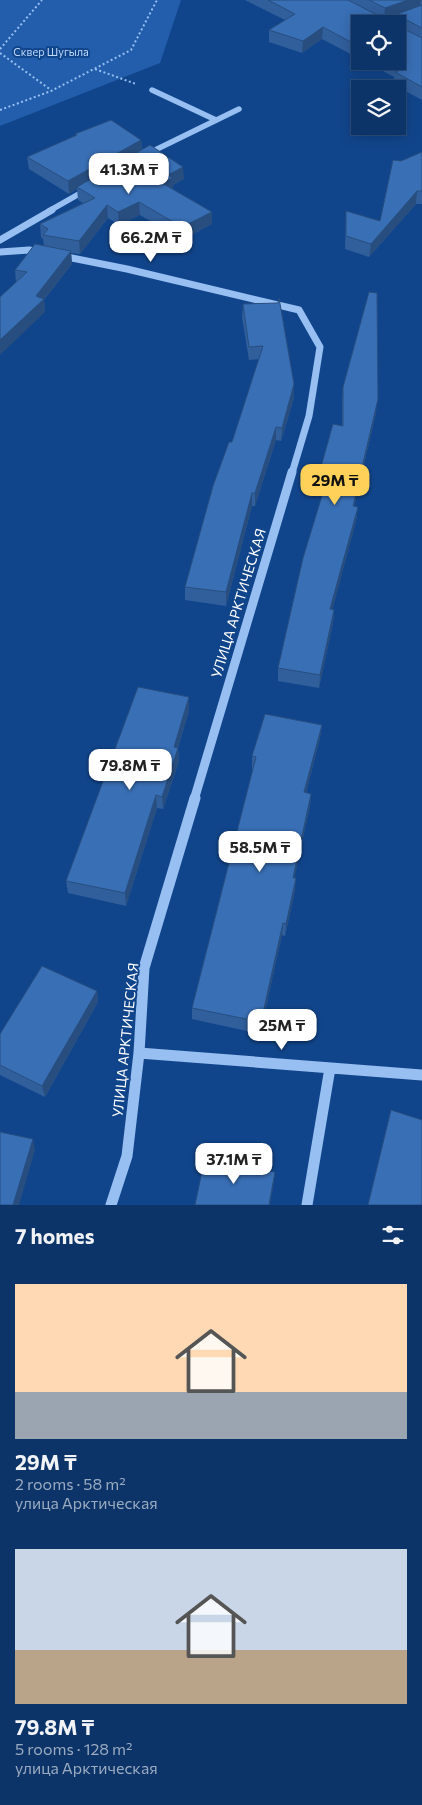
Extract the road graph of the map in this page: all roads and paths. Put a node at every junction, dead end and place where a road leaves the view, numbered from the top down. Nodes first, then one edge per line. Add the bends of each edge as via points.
1 (42, 0) edge
2 (157, 0) edge
3 (0, 49) edge
4 (0, 53) edge
5 (94, 68) junction
6 (152, 90) joint
7 (52, 91) junction
8 (239, 109) dead end
9 (0, 110) edge
10 (216, 120) junction
11 (140, 159) edge
12 (91, 187) edge
13 (0, 240) edge
14 (0, 252) edge
15 (139, 1053) junction
16 (330, 1068) junction
17 (422, 1075) edge
18 (111, 1205) edge
19 (307, 1205) edge

1 - 3 path
2 - 5 path via 131,50
4 - 7 path
5 - 6 path
5 - 7 path
6 - 10 street
7 - 9 path
8 - 10 street
10 - 11 street
12 - 13 street
14 - 15 street, УЛИЦА АРКТИЧЕСКАЯ via 29,250 54,254 299,310 320,347 309,416 144,968
15 - 16 street
15 - 18 street, УЛИЦА АРКТИЧЕСКАЯ via 127,1156
16 - 17 street
16 - 19 street

